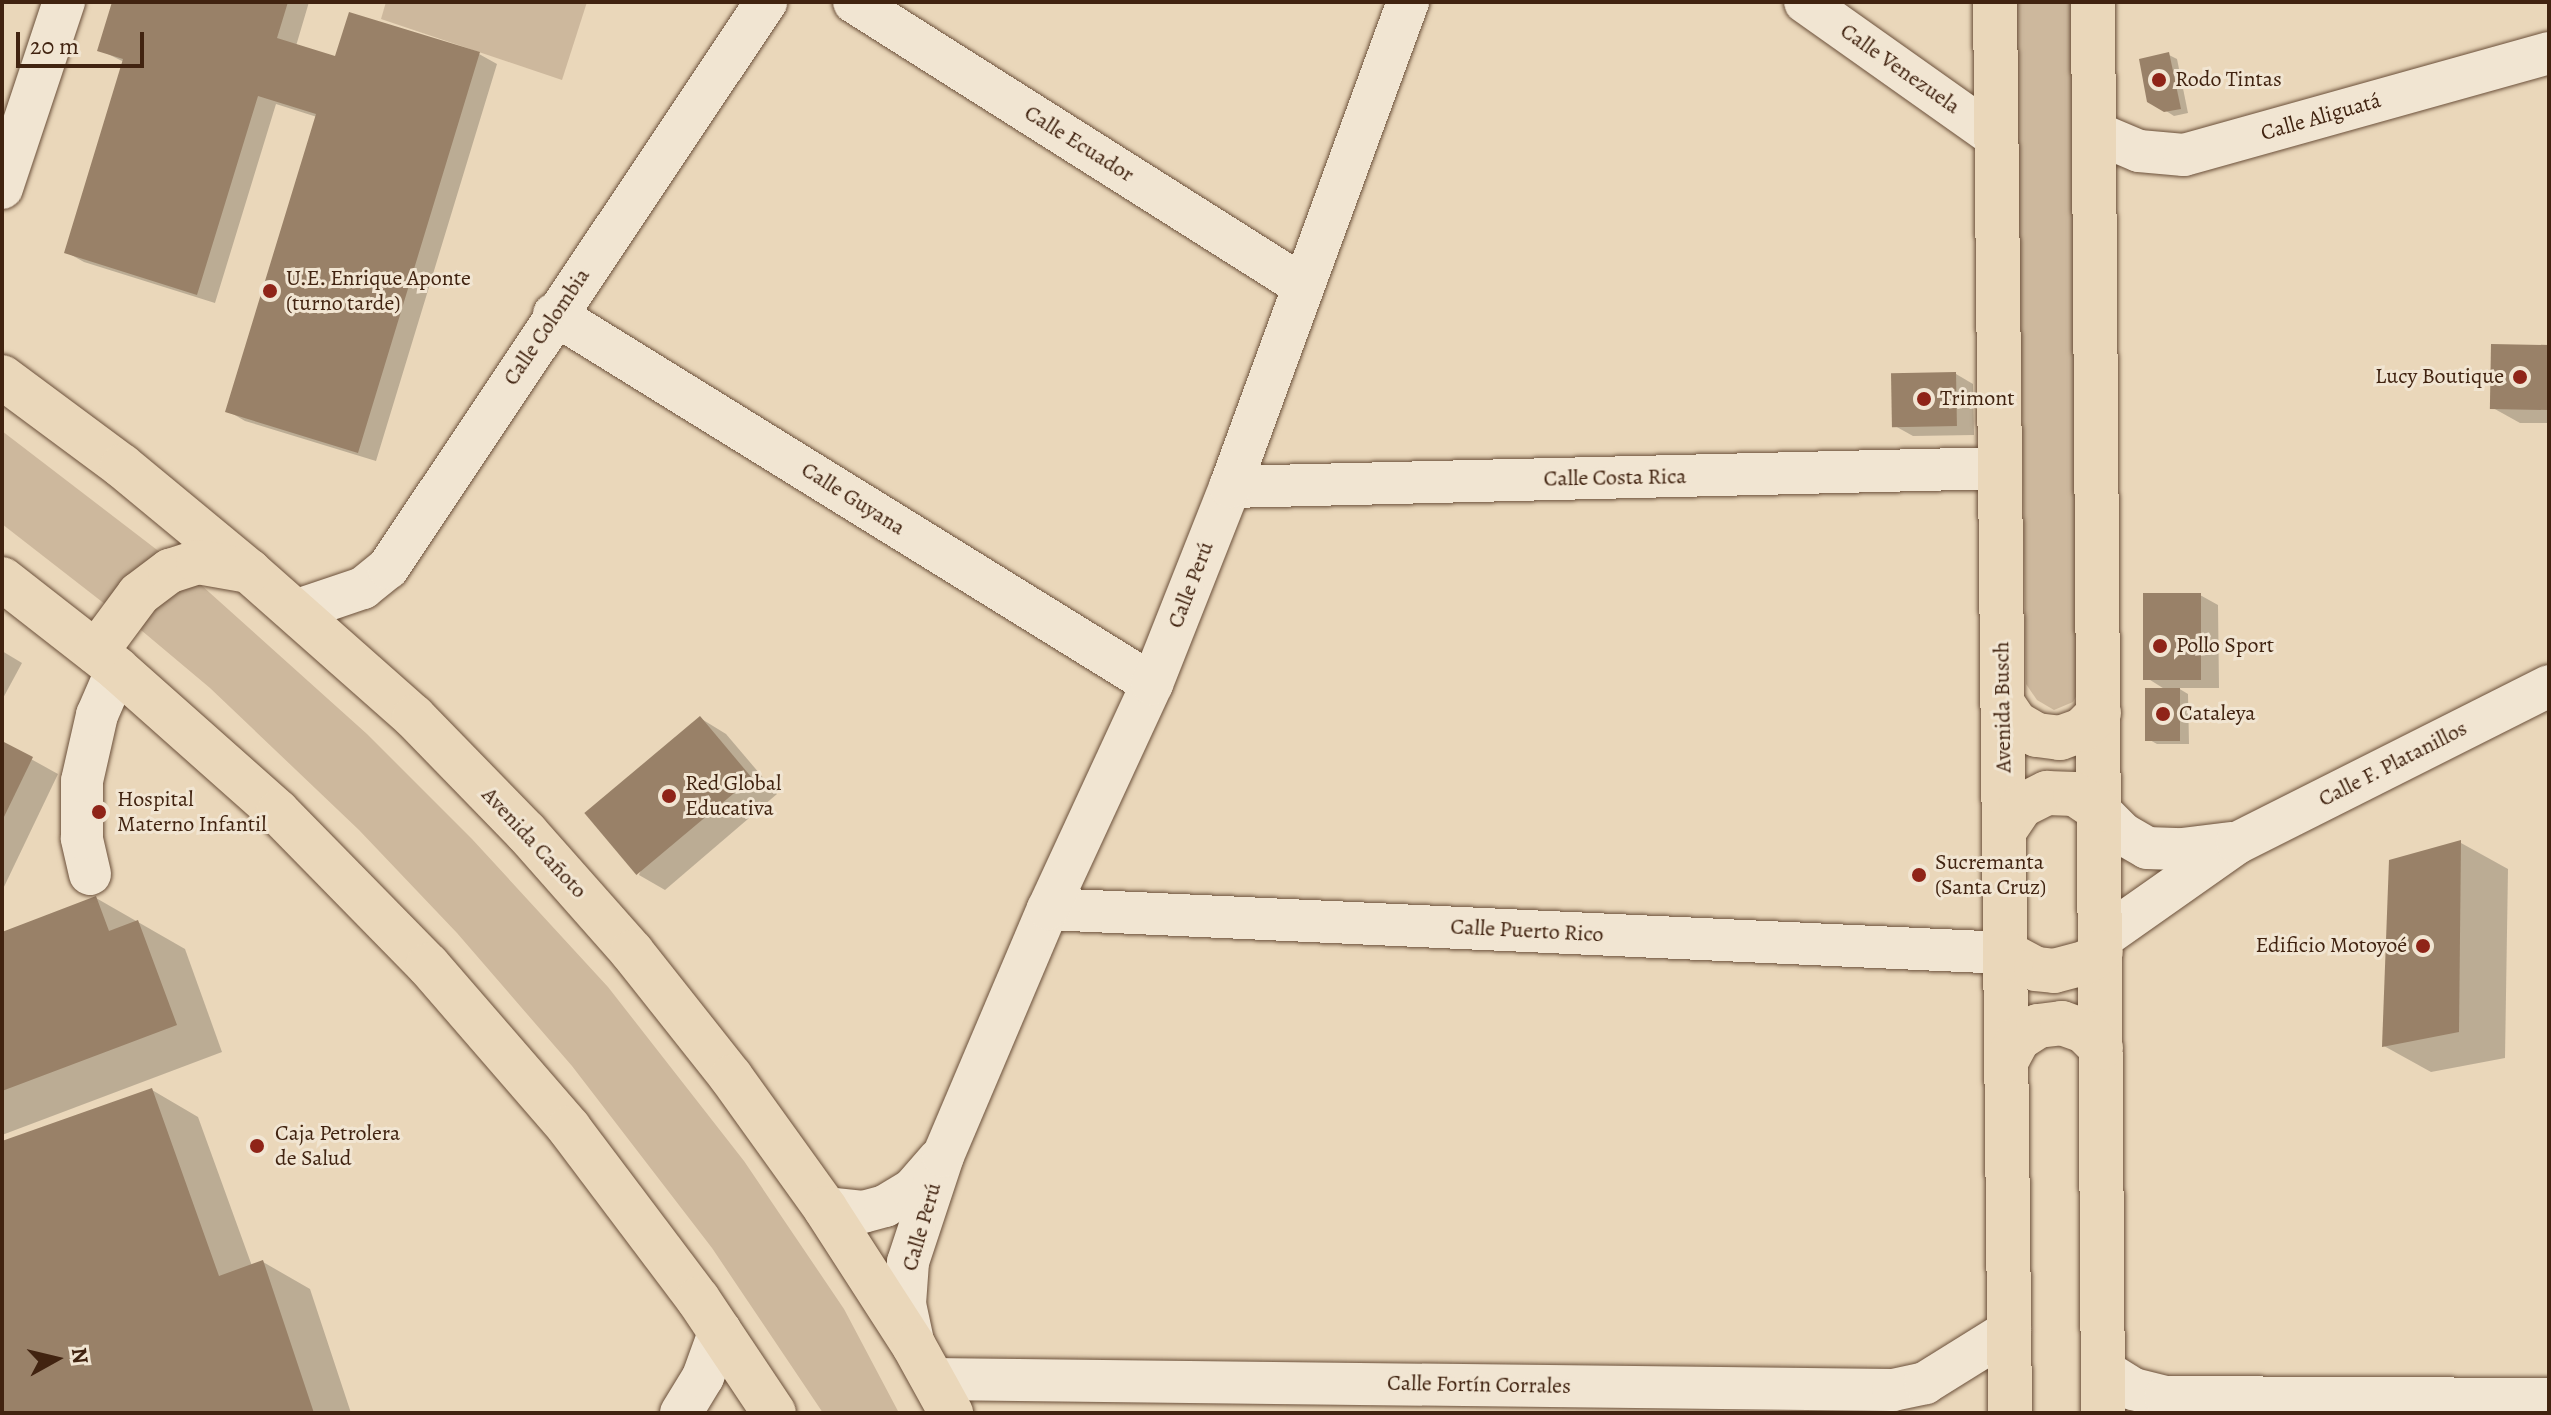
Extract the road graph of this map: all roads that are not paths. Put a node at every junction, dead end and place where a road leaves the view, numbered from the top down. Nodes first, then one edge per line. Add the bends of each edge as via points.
1 (64, 2) edge
2 (766, 2) edge
3 (854, 2) edge
4 (1408, 2) edge
5 (1805, 2) edge
6 (1995, 2) edge
7 (2093, 2) edge
8 (2549, 53) edge
9 (2094, 132) junction
10 (1996, 137) junction
11 (2, 188) edge
12 (1303, 286) junction
13 (554, 314) junction
14 (2, 377) edge
15 (2000, 468) junction
16 (1230, 487) junction
17 (249, 571) junction
18 (2, 579) edge
19 (295, 611) junction
20 (106, 661) junction
21 (1152, 684) junction
22 (2549, 686) edge
23 (2003, 704) junction
24 (2099, 713) junction
25 (2099, 810) junction
26 (2005, 830) junction
27 (2237, 843) junction
28 (90, 874) dead end
29 (1048, 909) junction
30 (2102, 945) junction
31 (2006, 953) junction
32 (2101, 1048) junction
33 (2007, 1060) junction
34 (943, 1156) junction
35 (825, 1208) junction
36 (720, 1330) junction
37 (2010, 1330) junction
38 (2103, 1370) junction
39 (933, 1379) edge
40 (2549, 1399) edge
41 (681, 1413) edge
42 (774, 1413) edge
43 (2010, 1413) edge
44 (2103, 1413) edge

1 - 11 street
2 - 13 street, Calle Colombia
3 - 12 street, Calle Ecuador
4 - 12 street, Calle Perú
5 - 10 street, Calle Venezuela
6 - 10 main road, Avenida Busch
7 - 9 main road
8 - 9 street, Calle Aliguatá via 2184,155 2139,151
9 - 24 main road
10 - 15 main road, Avenida Busch
12 - 16 street, Calle Perú
13 - 19 street, Calle Colombia via 388,568 363,588
13 - 21 street, Calle Guyana
14 - 17 main road, Avenida Cañoto via 122,466
15 - 16 street, Calle Costa Rica
15 - 23 main road, Avenida Busch
16 - 21 street, Calle Perú
17 - 19 main road, Avenida Cañoto
17 - 20 main road via 198,562 170,571 139,594
18 - 20 main road
19 - 35 main road, Avenida Cañoto via 414,717 526,832 632,952
20 - 28 street via 82,781 82,838
20 - 36 main road via 278,812 428,965 569,1128
21 - 29 street, Calle Perú
22 - 27 street, Calle F. Platanillos
23 - 24 main road via 2016,723 2037,735 2060,738 2082,730
23 - 26 main road, Avenida Busch
24 - 25 main road
25 - 26 main road via 2075,794 2047,793 2021,806
25 - 27 street, Calle F. Platanillos via 2147,848
25 - 30 main road
26 - 31 main road, Avenida Busch
27 - 30 street, Calle F. Platanillos
29 - 31 street, Calle Puerto Rico
29 - 34 street, Calle Perú
30 - 31 main road via 2087,962 2054,971 2036,969
30 - 32 main road
31 - 33 main road, Avenida Busch
32 - 33 main road via 2084,1031 2062,1023 2038,1026 2018,1039
32 - 38 main road
33 - 37 main road, Avenida Busch
34 - 35 street, Calle Perú via 912,1190 885,1206 863,1212
34 - 39 street, Calle Perú via 908,1262 905,1304
35 - 39 main road, Avenida Cañoto
36 - 41 street via 703,1377
36 - 42 main road
37 - 39 street, Calle Fortín Corrales via 1925,1383 1893,1390
37 - 43 main road, Avenida Busch
38 - 40 street via 2133,1389 2165,1397
38 - 44 main road

